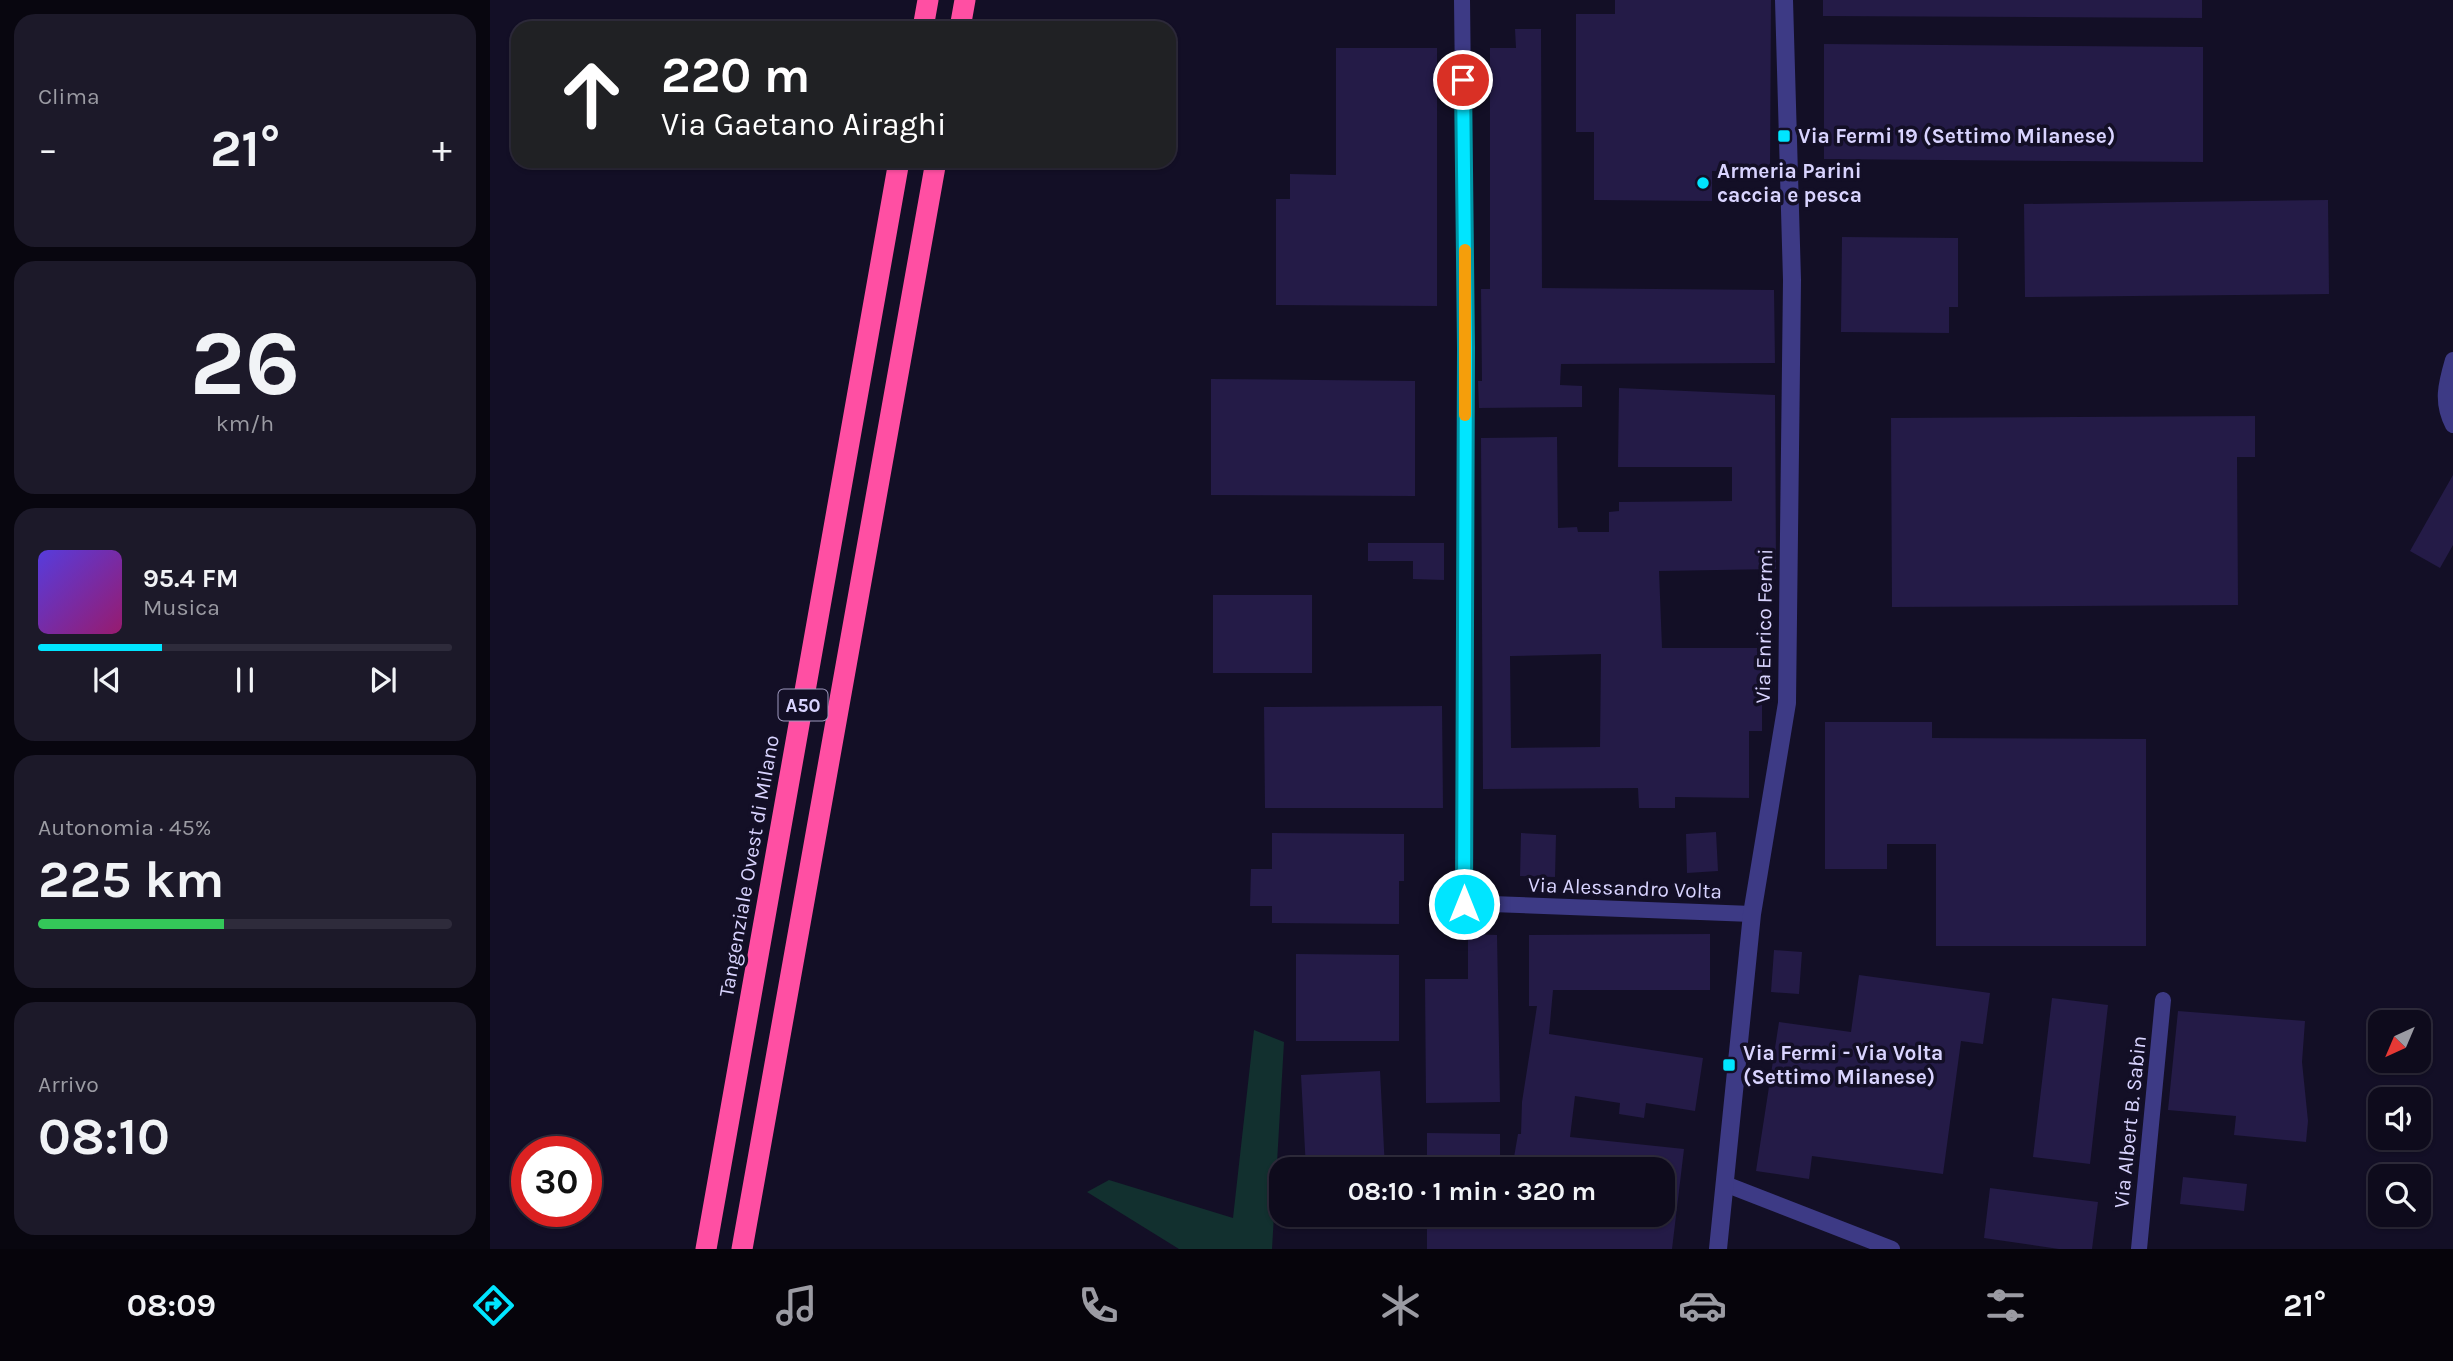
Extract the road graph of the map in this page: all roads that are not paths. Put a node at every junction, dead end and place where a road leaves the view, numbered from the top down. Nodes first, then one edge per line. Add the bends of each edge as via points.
1 (928, 0) edge
2 (965, 0) edge
3 (1462, 0) edge
4 (1784, 0) edge
5 (924, 21) edge
6 (961, 21) edge
7 (898, 168) edge
8 (935, 168) edge
9 (2453, 360) edge
10 (2453, 425) edge
11 (1752, 914) junction
12 (2163, 1000) dead end
13 (1725, 1184) junction
14 (706, 1249) edge
15 (743, 1249) edge
16 (1718, 1249) edge
17 (1892, 1249) edge
18 (2139, 1249) edge

1 - 5 highway
2 - 6 highway
3 - 11 street, Via Alessandro Volta via 1464,904
4 - 11 street, Via Enrico Fermi via 1792,280 1787,703
7 - 14 highway, Tangenziale Ovest di Milano / A50
8 - 15 highway, A50
9 - 10 street via 2444,393
11 - 13 street, Via Enrico Fermi
12 - 18 street, Via Albert B. Sabin
13 - 16 street, Via Enrico Fermi
13 - 17 street

